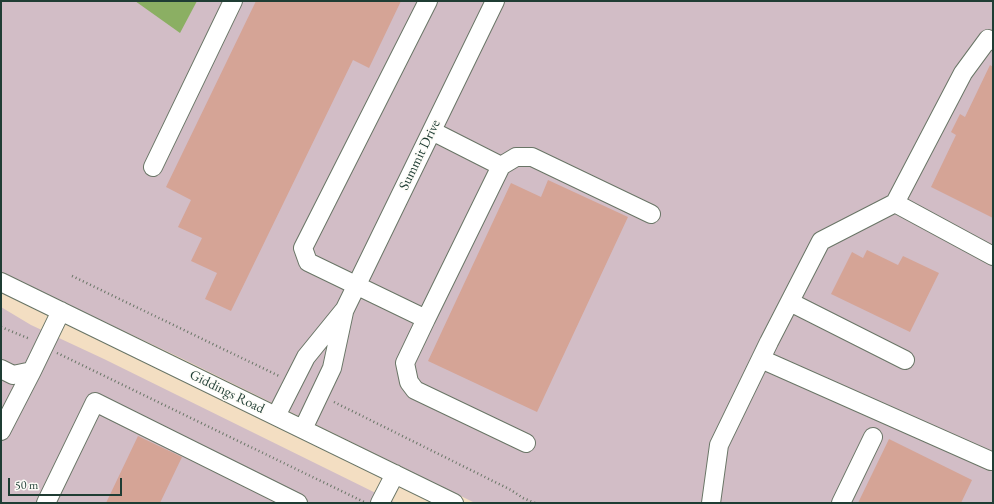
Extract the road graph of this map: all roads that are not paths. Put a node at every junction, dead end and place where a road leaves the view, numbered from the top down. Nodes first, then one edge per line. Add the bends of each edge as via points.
1 (233, 1) edge
2 (428, 1) edge
3 (495, 1) edge
4 (993, 41) edge
5 (432, 131) junction
6 (153, 166) dead end
7 (501, 166) junction
8 (895, 203) junction
9 (651, 214) dead end
10 (993, 256) edge
11 (1, 282) edge
12 (357, 284) junction
13 (790, 302) junction
14 (345, 309) junction
15 (61, 311) junction
16 (426, 319) junction
17 (761, 359) junction
18 (905, 360) dead end
19 (1, 369) edge
20 (32, 371) junction
21 (276, 416) junction
22 (303, 429) junction
23 (1, 430) edge
24 (873, 437) dead end
25 (526, 443) dead end
26 (990, 461) dead end
27 (395, 474) junction
28 (46, 503) edge
29 (298, 503) edge
30 (380, 503) edge
31 (454, 503) edge
32 (711, 503) edge
33 (841, 503) edge

1 - 6 street
2 - 12 street via 303,248 308,262
3 - 5 street, Summit Drive
4 - 8 street via 988,39 963,73
5 - 7 street
5 - 12 street, Summit Drive
7 - 9 street via 516,157 532,157
7 - 16 street
8 - 10 street
8 - 13 street via 821,241
11 - 15 street, Giddings Road
12 - 14 street, Summit Drive
12 - 16 street
13 - 17 street
13 - 18 street
14 - 21 street, Summit Drive via 306,357
14 - 22 street, Summit Drive via 332,368
15 - 20 street
15 - 21 street, Giddings Road
16 - 25 street via 405,363 409,382 415,390
17 - 26 street
17 - 32 street via 719,445
19 - 20 street via 13,374
20 - 23 street
21 - 22 street, Giddings Road
22 - 27 street, Giddings Road
24 - 33 street
27 - 30 street
27 - 31 street, Giddings Road
28 - 29 street via 95,402

